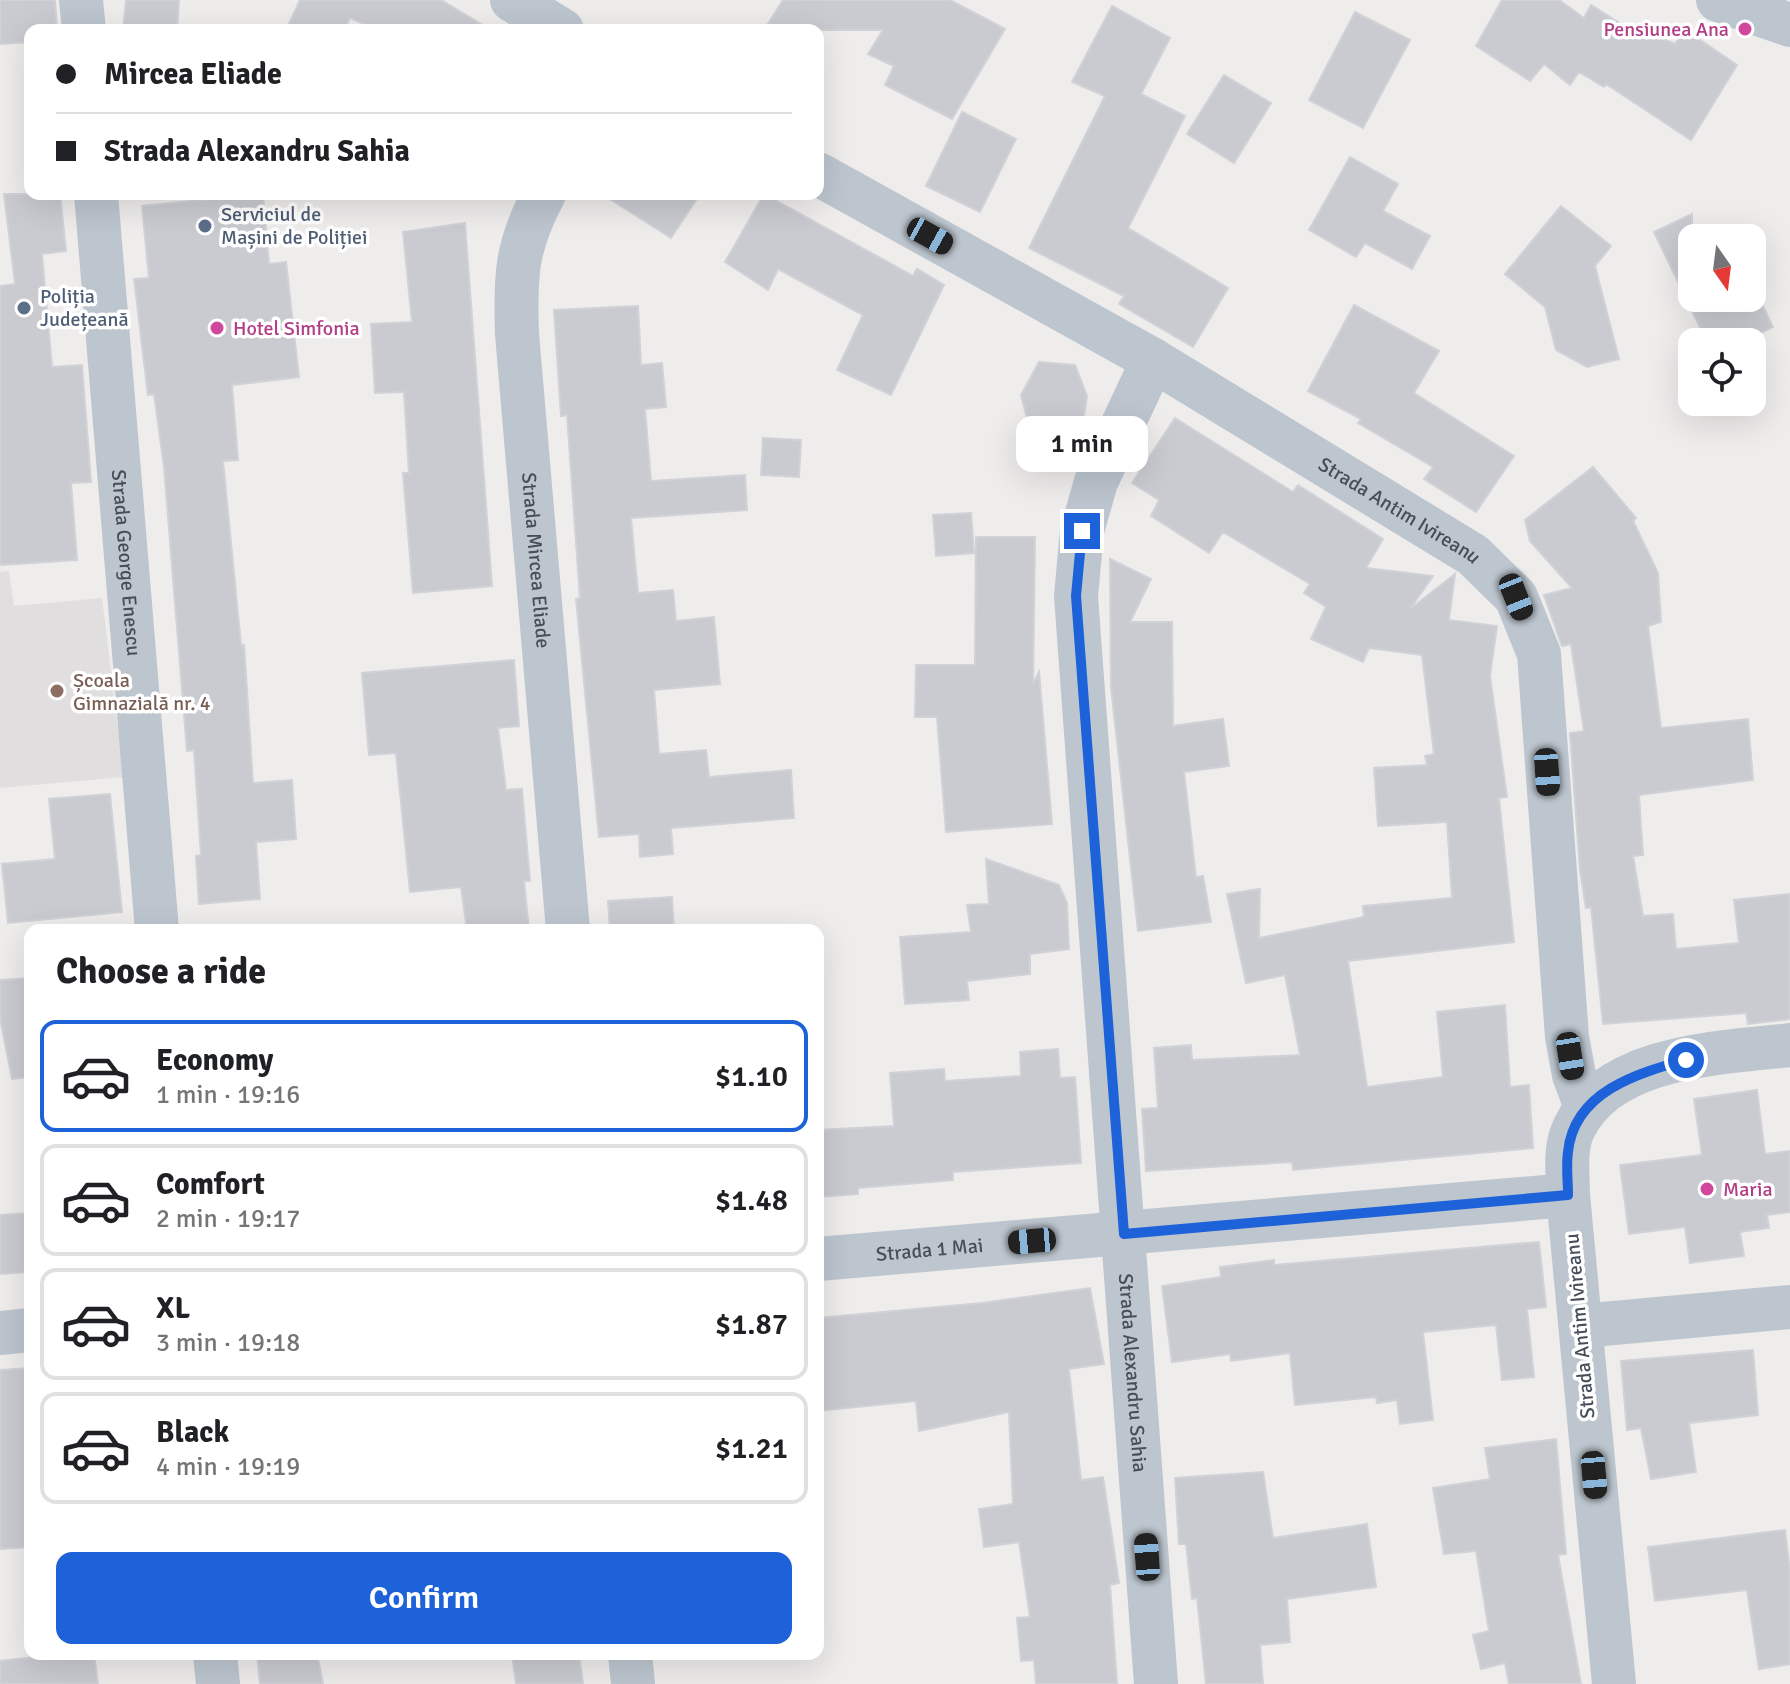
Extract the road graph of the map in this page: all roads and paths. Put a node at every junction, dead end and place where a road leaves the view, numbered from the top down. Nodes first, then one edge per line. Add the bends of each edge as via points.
1 (81, 0) edge
2 (512, 0) edge
3 (1718, 0) edge
4 (83, 24) edge
5 (552, 24) edge
6 (1790, 25) edge
7 (824, 177) edge
8 (96, 200) edge
9 (541, 200) edge
10 (1153, 360) junction
11 (157, 924) edge
12 (567, 924) edge
13 (1790, 1045) edge
14 (1586, 1107) junction
15 (1568, 1195) junction
16 (1124, 1234) junction
17 (824, 1259) edge
18 (1790, 1307) edge
19 (1581, 1326) junction
20 (24, 1331) edge
21 (0, 1333) edge
22 (216, 1660) edge
23 (631, 1660) edge
24 (218, 1684) edge
25 (633, 1684) edge
26 (1156, 1684) edge
27 (1614, 1684) edge

1 - 4 street
2 - 5 street
3 - 6 street
7 - 10 street, Strada Antim Ivireanu
8 - 11 street, Strada George Enescu
9 - 12 street, Strada Mircea Eliade via 524,231 515,281
10 - 14 street, Strada Antim Ivireanu via 1473,555 1516,597 1539,654 1567,1037
10 - 16 street, Strada Alexandru Sahia via 1096,482 1082,531 1076,596
13 - 14 street via 1646,1071 1616,1084
14 - 15 street, Strada Antim Ivireanu via 1568,1151
15 - 16 street, Strada 1 Mai
15 - 19 street, Strada Antim Ivireanu
16 - 17 street, Strada 1 Mai
16 - 26 street, Strada Alexandru Sahia
18 - 19 street
19 - 27 street, Strada Antim Ivireanu
20 - 21 street
22 - 24 street
23 - 25 street

